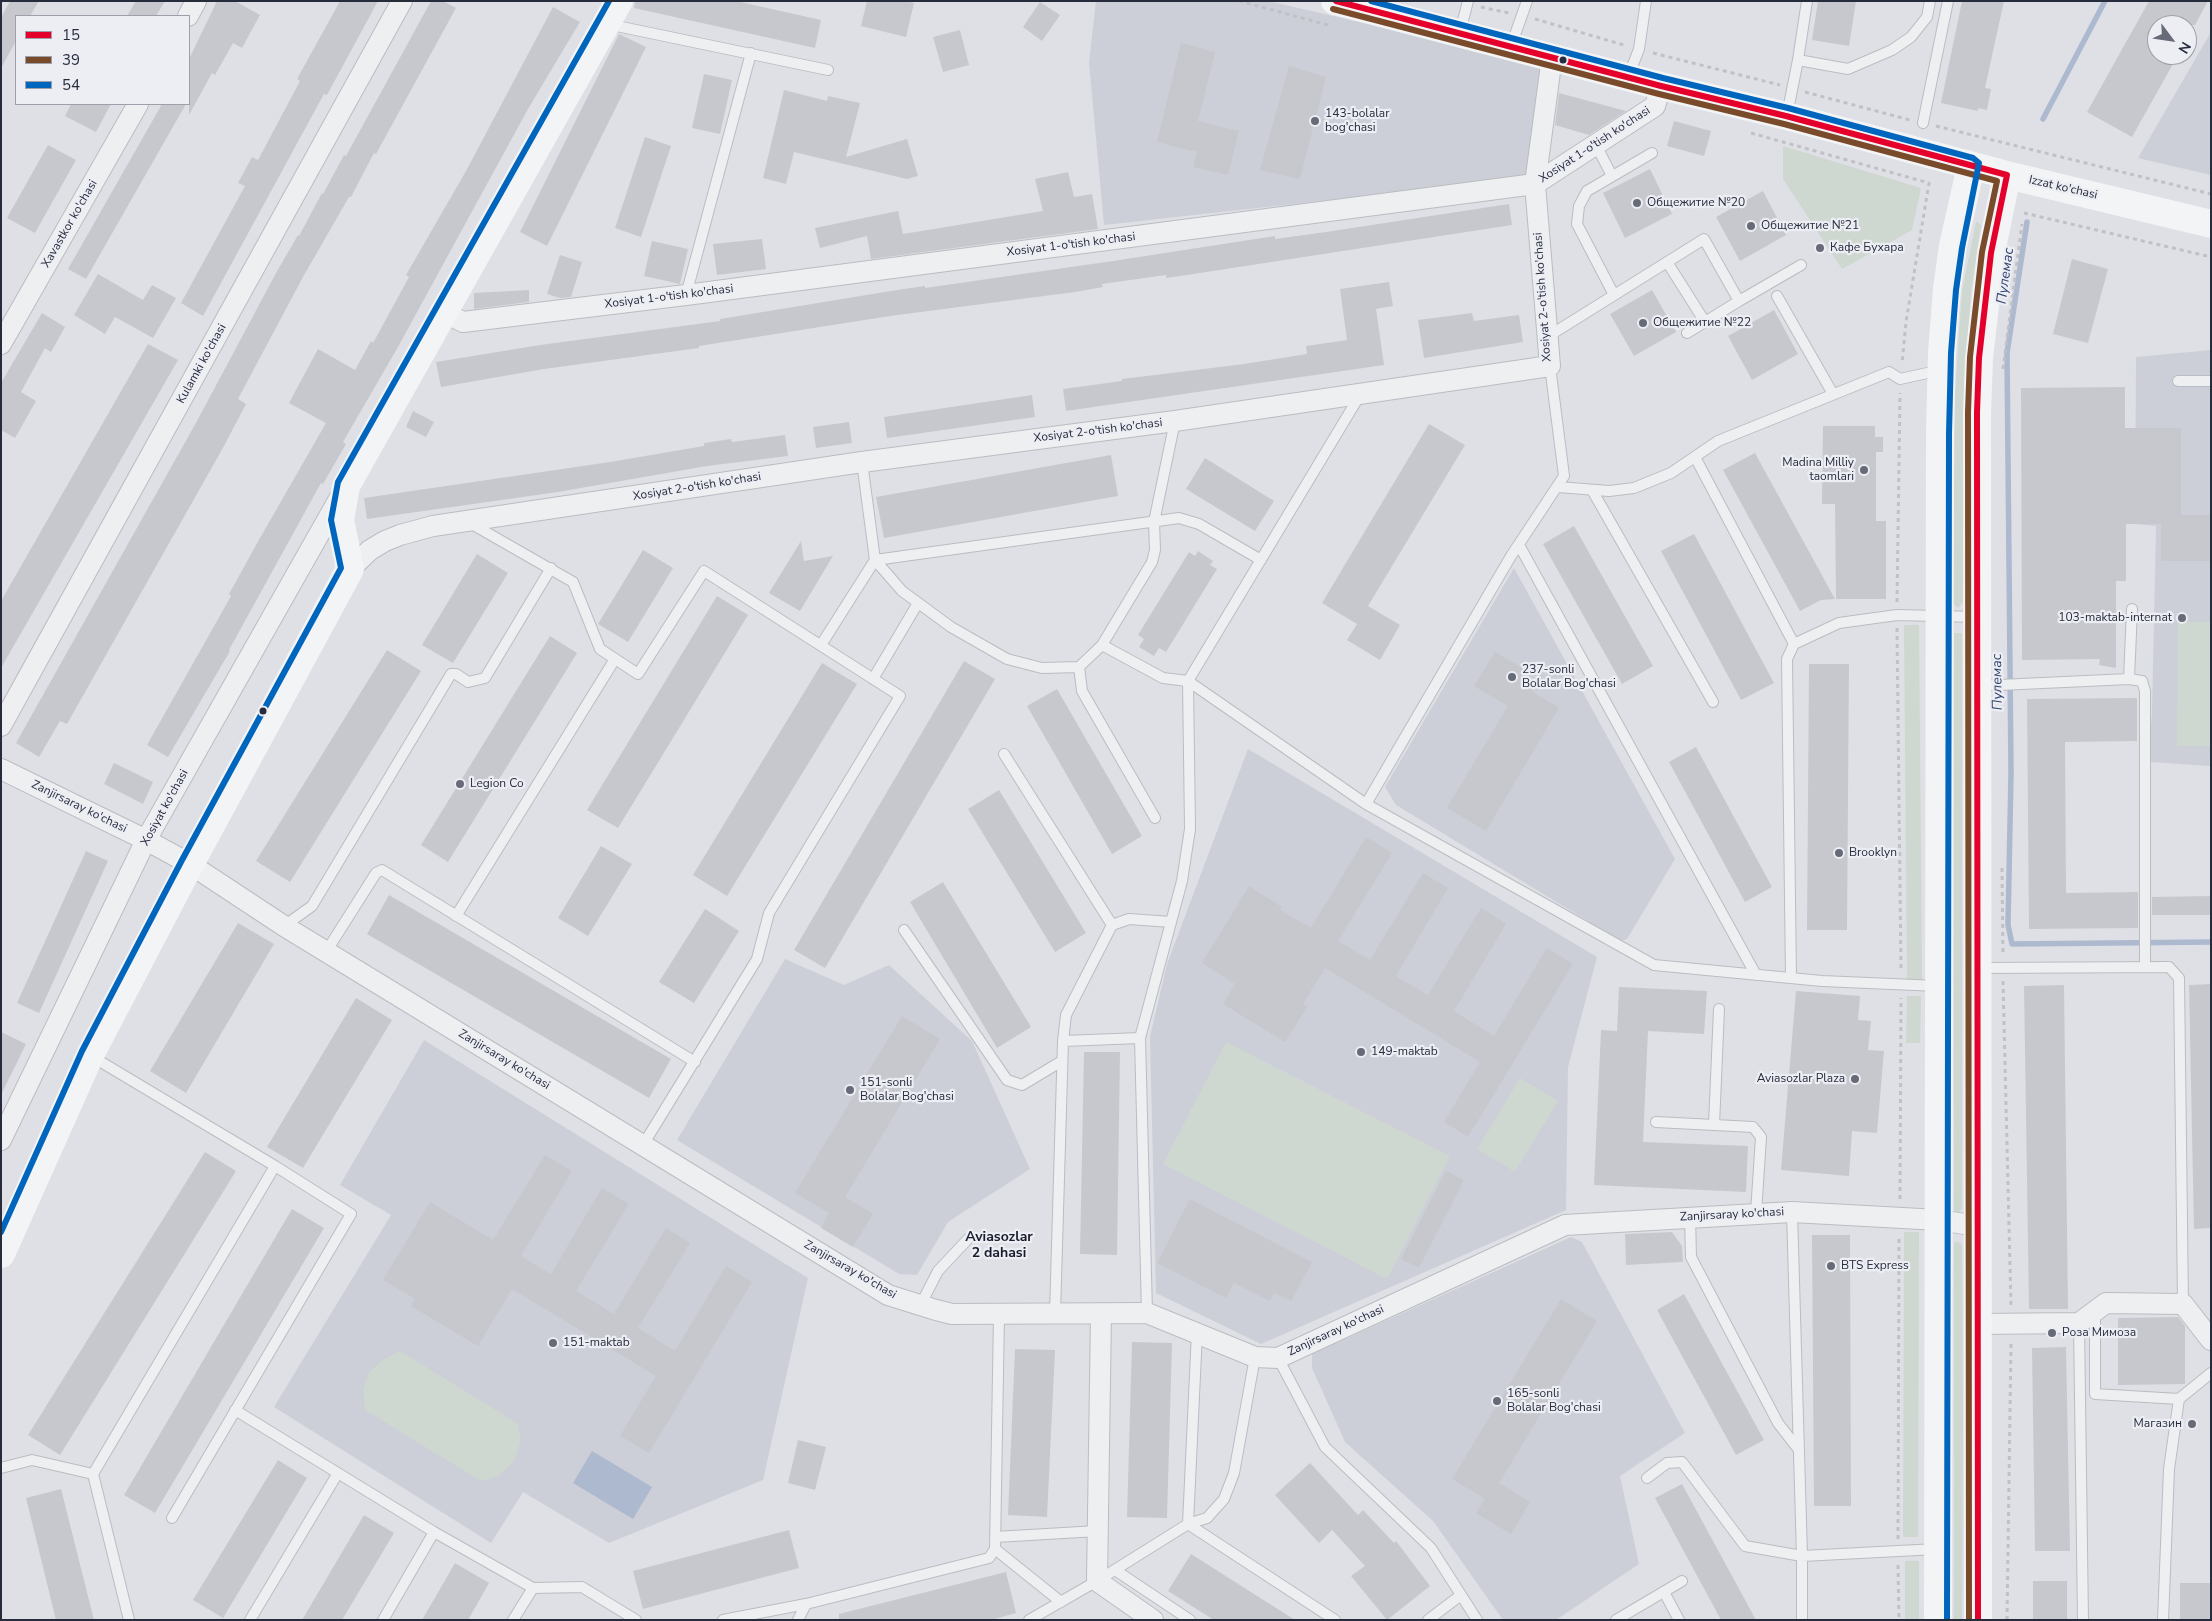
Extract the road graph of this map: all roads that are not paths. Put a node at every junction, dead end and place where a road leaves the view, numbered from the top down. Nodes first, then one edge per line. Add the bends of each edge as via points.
1 (196, 1) edge
2 (402, 1) edge
3 (1335, 1) edge
4 (1468, 1) edge
5 (1527, 1) edge
6 (1646, 1) edge
7 (1807, 1) edge
8 (1930, 1) edge
9 (1948, 1) edge
10 (613, 12) edge
11 (189, 15) edge
12 (1460, 34) junction
13 (1511, 47) junction
14 (751, 53) junction
15 (1552, 57) junction
16 (1798, 60) junction
17 (828, 70) dead end
18 (1628, 77) junction
19 (1662, 86) junction
20 (137, 105) edge
21 (1786, 116) junction
22 (1923, 123) dead end
23 (1596, 146) junction
24 (1652, 153) dead end
25 (1971, 166) junction
26 (1612, 176) junction
27 (2007, 176) junction
28 (1535, 184) junction
29 (2211, 224) edge
30 (1667, 262) junction
31 (1801, 265) dead end
32 (686, 295) junction
33 (1614, 295) junction
34 (1778, 296) dead end
35 (1738, 301) junction
36 (445, 313) junction
37 (1705, 322) junction
38 (1687, 333) dead end
39 (1547, 337) junction
40 (1, 344) edge
41 (1550, 366) junction
42 (1942, 370) junction
43 (2178, 381) dead end
44 (2211, 381) edge
45 (1362, 392) junction
46 (1833, 394) junction
47 (1175, 421) junction
48 (1695, 457) junction
49 (862, 462) junction
50 (346, 486) junction
51 (1558, 487) junction
52 (1592, 490) junction
53 (467, 522) junction
54 (1154, 522) junction
55 (1519, 545) junction
56 (875, 560) junction
57 (1261, 560) junction
58 (551, 568) junction
59 (350, 569) junction
60 (918, 603) junction
61 (2132, 609) dead end
62 (1940, 617) junction
63 (1977, 617) junction
64 (1794, 644) junction
65 (820, 645) junction
66 (1102, 645) junction
67 (615, 659) junction
68 (1079, 666) junction
69 (873, 678) junction
70 (2129, 679) junction
71 (1188, 681) junction
72 (1977, 686) junction
73 (1713, 702) dead end
74 (1, 726) edge
75 (1004, 754) dead end
76 (1, 769) edge
77 (1366, 804) junction
78 (1154, 818) dead end
79 (146, 840) junction
80 (190, 864) junction
81 (456, 916) junction
82 (1171, 922) junction
83 (1112, 925) junction
84 (284, 926) junction
85 (904, 930) dead end
86 (326, 952) junction
87 (2145, 967) junction
88 (1990, 968) junction
89 (1756, 975) junction
90 (1791, 978) junction
91 (1939, 986) junction
92 (1719, 1009) dead end
93 (1140, 1038) junction
94 (1063, 1041) junction
95 (90, 1055) junction
96 (1062, 1061) junction
97 (695, 1062) junction
98 (1656, 1122) dead end
99 (1714, 1125) junction
100 (1, 1140) edge
101 (643, 1145) junction
102 (275, 1166) junction
103 (1792, 1212) junction
104 (1756, 1213) junction
105 (1690, 1216) junction
106 (1939, 1220) junction
107 (1978, 1226) junction
108 (968, 1239) dead end
109 (1, 1254) edge
110 (2183, 1304) junction
111 (920, 1306) junction
112 (1147, 1313) junction
113 (999, 1314) junction
114 (1055, 1314) junction
115 (1101, 1314) junction
116 (2087, 1317) junction
117 (1977, 1324) junction
118 (1197, 1332) junction
119 (2211, 1340) edge
120 (1255, 1357) junction
121 (1278, 1358) junction
122 (2211, 1373) edge
123 (2179, 1399) junction
124 (235, 1410) junction
125 (1799, 1450) junction
126 (1, 1468) edge
127 (338, 1473) junction
128 (94, 1474) junction
129 (1647, 1478) dead end
130 (172, 1518) dead end
131 (1188, 1524) junction
132 (1098, 1531) junction
133 (434, 1532) junction
134 (995, 1537) junction
135 (995, 1549) junction
136 (1938, 1549) junction
137 (1802, 1556) junction
138 (1115, 1570) junction
139 (1097, 1581) junction
140 (1682, 1581) dead end
141 (533, 1588) junction
142 (1664, 1592) junction
143 (1461, 1595) junction
144 (1061, 1602) junction
145 (806, 1604) junction
146 (129, 1620) edge
147 (250, 1620) edge
148 (383, 1620) edge
149 (514, 1620) edge
150 (636, 1620) edge
151 (723, 1620) edge
152 (798, 1620) edge
153 (1029, 1620) edge
154 (1153, 1620) edge
155 (1190, 1620) edge
156 (1334, 1620) edge
157 (1428, 1620) edge
158 (1477, 1620) edge
159 (1616, 1620) edge
160 (1678, 1620) edge
161 (1802, 1620) edge
162 (1938, 1620) edge
163 (1978, 1620) edge
164 (2083, 1620) edge
165 (2163, 1620) edge

1 - 11 street
2 - 74 street, Kulamki ko'chasi
3 - 12 main road, Izzat ko'chasi
4 - 12 lane
5 - 13 lane
6 - 18 lane via 1639,50
7 - 16 lane
8 - 16 lane via 1927,17 1911,37 1892,50 1848,69
9 - 22 lane
10 - 14 lane
10 - 36 main road, Xosiyat ko'chasi
12 - 13 main road, Izzat ko'chasi
13 - 15 main road, Izzat ko'chasi
14 - 17 lane
14 - 32 lane
15 - 18 main road, Izzat ko'chasi
15 - 28 street, Xosiyat 2-o'tish ko'chasi
16 - 21 lane
18 - 19 main road, Izzat ko'chasi
19 - 21 main road, Izzat ko'chasi
19 - 23 street, Xosiyat 1-o'tish ko'chasi via 1655,106
20 - 40 street, Xavastkor ko'chasi
21 - 25 main road, Izzat ko'chasi
23 - 26 lane
23 - 28 street, Xosiyat 1-o'tish ko'chasi
24 - 26 lane
25 - 27 main road, Izzat ko'chasi
25 - 42 main road via 1953,246 1945,305
26 - 33 lane via 1587,191 1579,206 1577,224
27 - 29 main road, Izzat ko'chasi
27 - 63 main road via 1991,253 1979,358
28 - 32 street, Xosiyat 1-o'tish ko'chasi
28 - 39 street, Xosiyat 2-o'tish ko'chasi
30 - 33 lane
30 - 35 lane via 1704,239
30 - 37 lane
31 - 35 lane
32 - 36 street, Xosiyat 1-o'tish ko'chasi via 464,322
33 - 39 lane
34 - 46 lane
35 - 37 lane
36 - 50 main road, Xosiyat ko'chasi
37 - 38 lane
39 - 41 street, Xosiyat 2-o'tish ko'chasi
41 - 45 street, Xosiyat 2-o'tish ko'chasi
41 - 51 lane via 1564,476
42 - 46 lane via 1900,380 1890,372
42 - 62 main road
43 - 44 lane
45 - 47 street, Xosiyat 2-o'tish ko'chasi
45 - 57 lane
46 - 48 lane via 1718,441
47 - 49 street, Xosiyat 2-o'tish ko'chasi
47 - 54 lane
48 - 52 lane via 1671,473 1634,488 1609,492
48 - 64 lane
49 - 53 street, Xosiyat 2-o'tish ko'chasi
49 - 56 lane
50 - 59 main road, Xosiyat ko'chasi via 340,520
50 - 79 street, Xosiyat ko'chasi
51 - 52 lane
51 - 55 lane
52 - 73 lane
53 - 58 lane
53 - 59 street, Xosiyat 2-o'tish ko'chasi via 433,526 400,535 370,550
54 - 56 lane
54 - 57 lane via 1179,518 1199,524
54 - 66 lane via 1152,562
55 - 77 lane
55 - 89 lane
56 - 60 lane via 902,591
56 - 65 lane
57 - 71 lane
58 - 67 lane via 573,582 600,649
58 - 84 lane via 485,678 468,682 451,674 312,906
59 - 80 main road
60 - 68 lane via 950,627 1007,659 1042,668
60 - 69 lane
61 - 70 lane
62 - 63 lane
62 - 64 lane via 1897,615 1839,623
62 - 91 main road
63 - 72 main road
64 - 90 lane via 1787,659
65 - 67 lane via 704,571 638,674
65 - 69 lane
66 - 68 lane
66 - 71 lane via 1163,678
67 - 81 lane
68 - 78 lane via 1082,691
69 - 97 lane via 900,696 769,913 758,959
70 - 72 lane
70 - 87 lane via 2142,681 2145,692
71 - 77 lane
71 - 82 lane via 1190,829 1182,881
72 - 88 main road
75 - 83 lane
76 - 79 street, Zanjirsaray ko'chasi
77 - 89 lane via 1654,964
79 - 80 street, Zanjirsaray ko'chasi
79 - 100 street, Xosiyat ko'chasi
80 - 84 street, Zanjirsaray ko'chasi
80 - 95 main road
81 - 86 lane via 382,870 376,873
81 - 97 lane
82 - 83 lane via 1129,919
82 - 93 lane
83 - 94 lane via 1066,1015
84 - 86 street, Zanjirsaray ko'chasi
85 - 96 lane via 1007,1080 1022,1085
86 - 101 street, Zanjirsaray ko'chasi
87 - 88 lane
87 - 110 lane via 2169,967 2179,978
88 - 107 main road
89 - 90 lane
90 - 91 lane via 1891,986
91 - 106 main road
92 - 99 lane
93 - 94 lane
93 - 112 lane
94 - 96 lane
95 - 102 lane
95 - 109 main road
96 - 114 lane
97 - 101 lane
98 - 99 lane
99 - 104 lane via 1753,1127 1761,1137
101 - 111 street, Zanjirsaray ko'chasi via 888,1295
102 - 124 lane via 351,1214
102 - 128 lane
103 - 104 street, Zanjirsaray ko'chasi
103 - 106 street, Zanjirsaray ko'chasi
103 - 125 lane
104 - 105 street, Zanjirsaray ko'chasi
105 - 121 street, Zanjirsaray ko'chasi via 1565,1225
105 - 125 lane via 1691,1257 1778,1423
106 - 107 street, Zanjirsaray ko'chasi
106 - 136 main road
107 - 117 main road
108 - 111 lane via 938,1271
110 - 116 street via 2106,1302
110 - 119 street
111 - 113 street, Zanjirsaray ko'chasi via 952,1314
112 - 115 street, Zanjirsaray ko'chasi
112 - 118 street, Zanjirsaray ko'chasi
113 - 114 street, Zanjirsaray ko'chasi
113 - 134 lane
114 - 115 street, Zanjirsaray ko'chasi
115 - 132 street
116 - 117 street
116 - 123 lane via 2096,1394
116 - 164 lane
117 - 163 main road
118 - 120 street, Zanjirsaray ko'chasi
118 - 131 lane
120 - 121 street, Zanjirsaray ko'chasi
120 - 131 lane via 1234,1473 1224,1499 1207,1518
121 - 143 lane via 1325,1447 1431,1548
122 - 123 lane
123 - 165 lane via 2169,1469
124 - 127 lane
124 - 130 lane
125 - 137 lane
126 - 128 lane via 32,1460
127 - 133 lane
127 - 147 lane
128 - 146 lane
129 - 137 lane via 1667,1463 1682,1462 1746,1546
131 - 138 lane
131 - 156 lane
132 - 134 lane
132 - 139 street
133 - 141 lane
133 - 148 lane
134 - 135 lane
135 - 144 lane
135 - 145 lane via 989,1558
136 - 137 lane
136 - 162 main road
137 - 161 lane
138 - 139 lane
138 - 155 lane
139 - 144 lane
139 - 154 street
140 - 142 lane
141 - 149 lane
141 - 150 lane via 582,1587
142 - 159 lane
142 - 160 lane
143 - 157 lane
143 - 158 lane
144 - 153 lane
145 - 151 lane
145 - 152 lane

